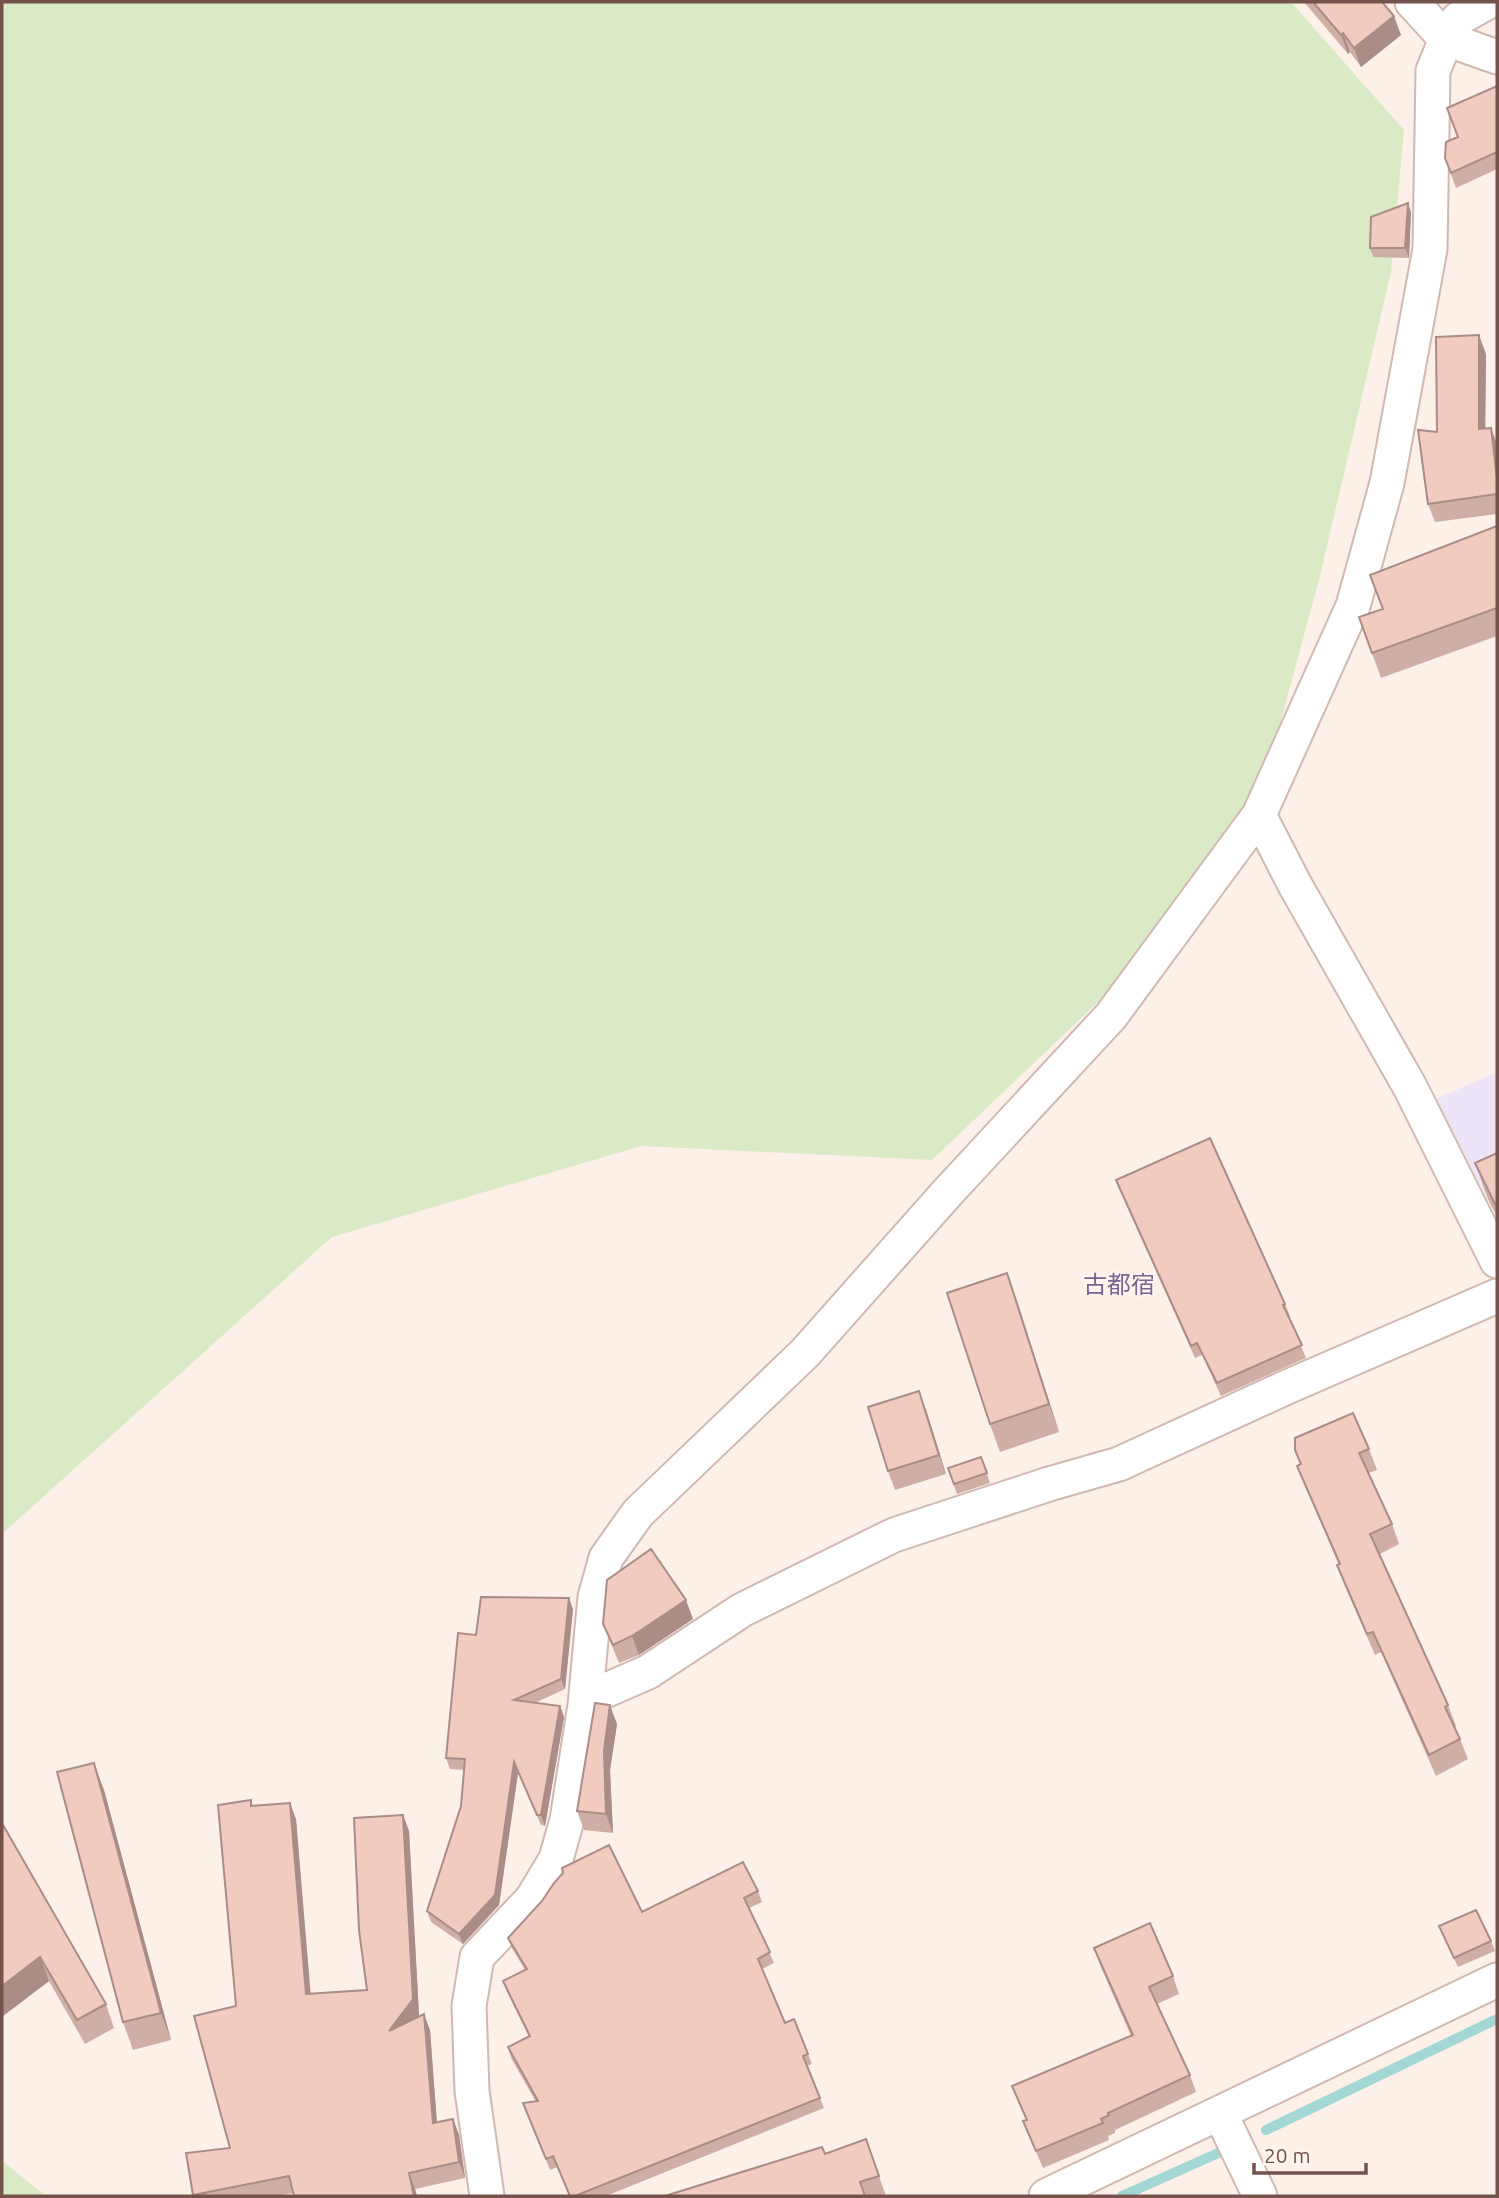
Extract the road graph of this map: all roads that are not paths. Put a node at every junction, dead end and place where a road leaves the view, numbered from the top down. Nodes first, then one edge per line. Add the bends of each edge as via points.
1 (1412, 2) edge
2 (1488, 2) edge
3 (1446, 39) junction
4 (1497, 57) edge
5 (1259, 816) junction
6 (1497, 1261) edge
7 (1497, 1296) edge
8 (586, 1699) junction
9 (1497, 1980) edge
10 (1220, 2113) junction
11 (487, 2196) edge
12 (1046, 2196) edge
13 (1260, 2196) edge

1 - 3 street
2 - 3 street via 1458,19
3 - 4 street
3 - 5 street via 1433,71 1430,249 1387,483 1353,606
5 - 6 street via 1410,1087
5 - 8 street via 1111,1016 805,1353 638,1513 606,1558 595,1597
7 - 8 street via 1119,1464 894,1535 742,1609 648,1672
8 - 11 street via 567,1820 556,1859 532,1899 477,1957 469,2007 472,2091
9 - 10 street
10 - 12 street
10 - 13 street

